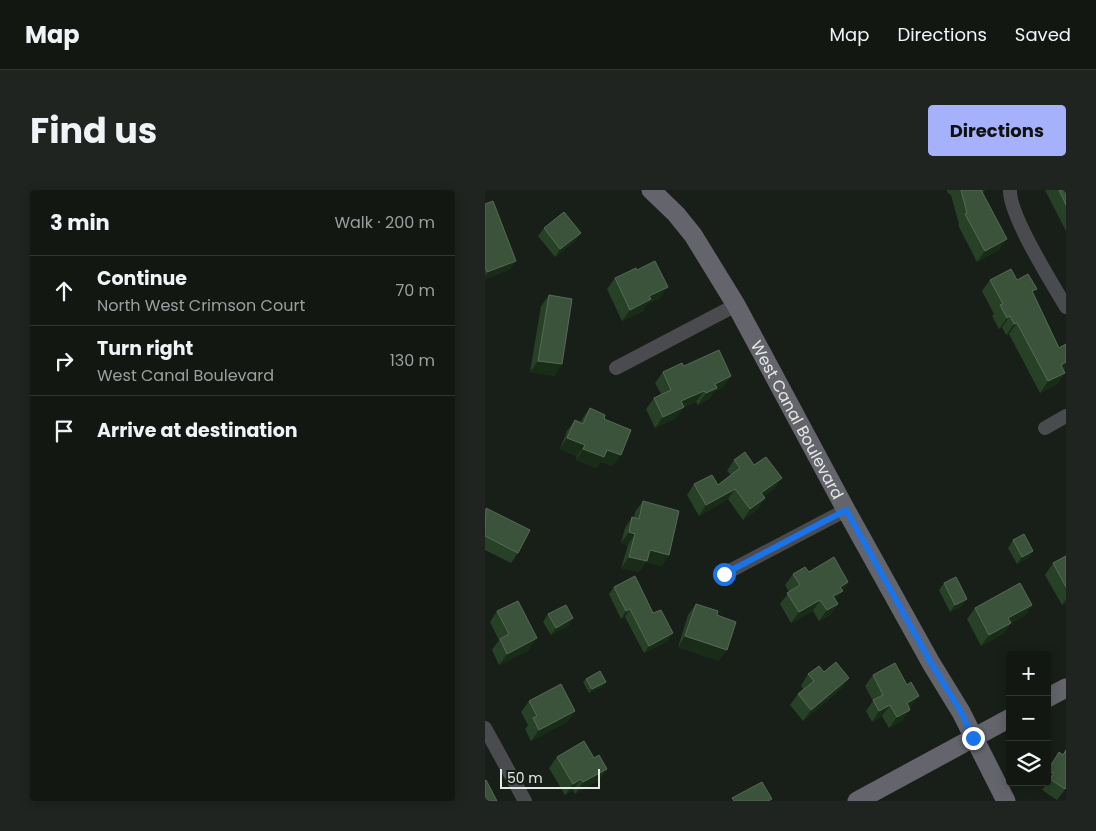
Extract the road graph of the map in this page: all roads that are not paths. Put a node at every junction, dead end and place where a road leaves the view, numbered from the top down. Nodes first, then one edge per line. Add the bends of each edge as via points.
1 (651, 190) edge
2 (1010, 190) edge
3 (736, 305) junction
4 (1066, 308) edge
5 (616, 368) dead end
6 (1066, 416) edge
7 (1045, 428) dead end
8 (846, 510) junction
9 (724, 574) dead end
10 (1066, 688) edge
11 (1051, 696) edge
12 (1006, 720) edge
13 (485, 728) edge
14 (973, 738) junction
15 (525, 801) edge
16 (857, 801) edge
17 (1006, 801) edge

1 - 3 street, West Canal Boulevard via 693,235
2 - 4 street via 1010,199 1025,232
3 - 5 street
3 - 8 street, West Canal Boulevard
6 - 7 street
8 - 9 street
8 - 14 street, West Canal Boulevard
10 - 11 street
12 - 14 street
13 - 15 street
14 - 16 street
14 - 17 street, West Canal Boulevard

